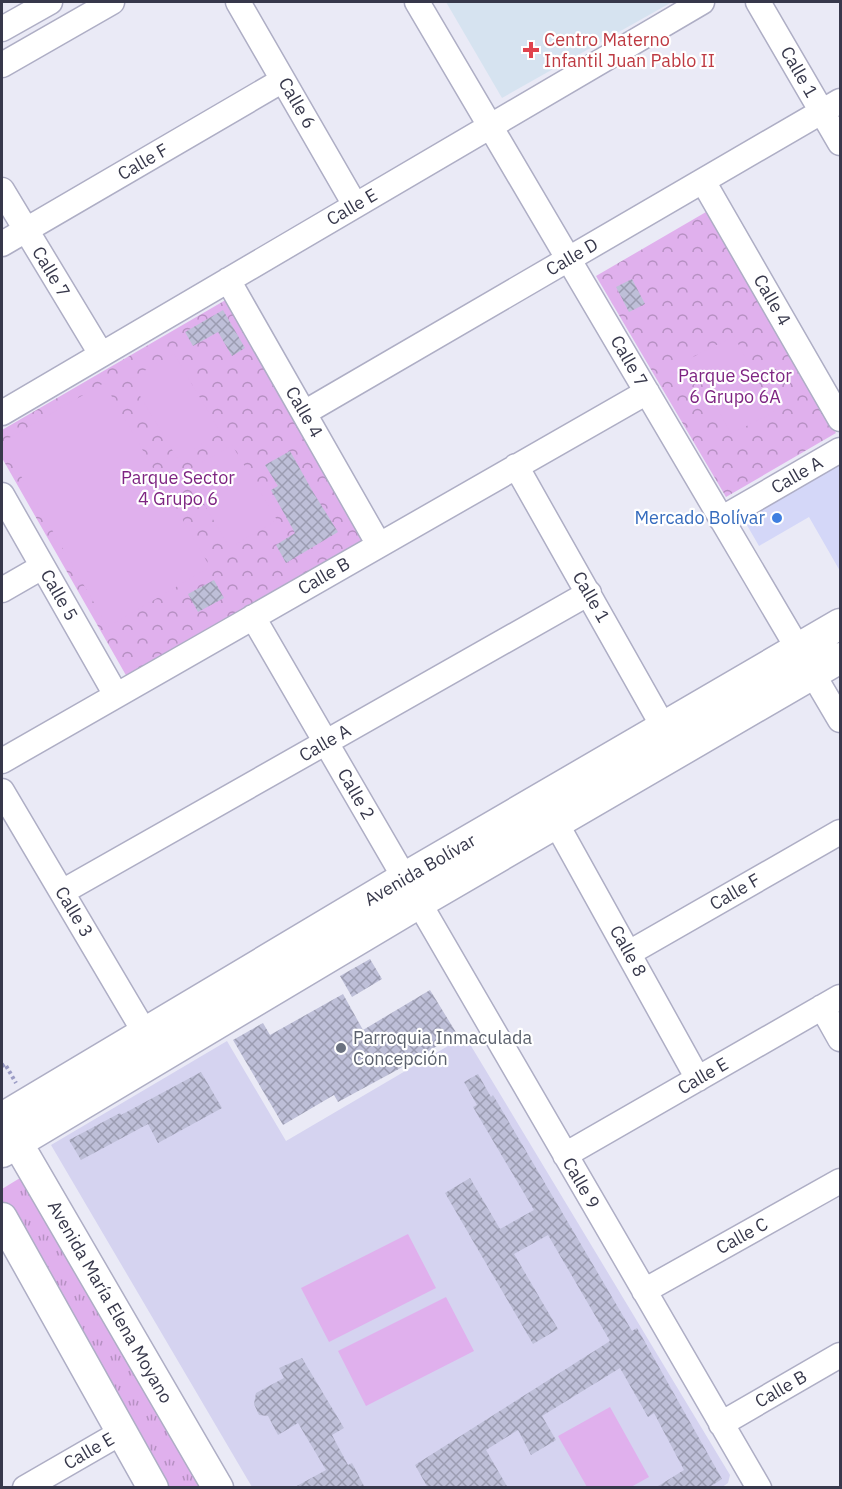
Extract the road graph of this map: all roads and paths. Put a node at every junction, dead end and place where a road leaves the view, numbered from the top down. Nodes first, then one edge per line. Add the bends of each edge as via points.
1 (50, 2) edge
2 (112, 2) edge
3 (238, 2) edge
4 (417, 2) edge
5 (702, 2) edge
6 (758, 2) edge
7 (2, 29) edge
8 (2, 65) edge
9 (284, 80) junction
10 (831, 106) edge
11 (490, 126) junction
12 (840, 143) edge
13 (703, 181) junction
14 (2, 190) edge
15 (356, 205) junction
16 (26, 230) junction
17 (2, 244) edge
18 (569, 259) junction
19 (228, 280) junction
20 (101, 354) junction
21 (647, 392) junction
22 (2, 413) edge
23 (304, 413) junction
24 (840, 419) edge
25 (840, 450) edge
26 (516, 466) junction
27 (2, 495) edge
28 (722, 519) junction
29 (380, 545) junction
30 (42, 567) junction
31 (2, 590) edge
32 (589, 593) junction
33 (253, 617) junction
34 (840, 624) edge
35 (798, 649) junction
36 (840, 658) edge
37 (814, 674) junction
38 (116, 695) junction
39 (840, 720) edge
40 (664, 728) junction
41 (326, 742) junction
42 (2, 761) edge
43 (2, 791) edge
44 (556, 823) junction
45 (840, 832) edge
46 (412, 891) junction
47 (62, 892) junction
48 (629, 953) junction
49 (831, 1002) edge
50 (145, 1033) junction
51 (840, 1039) edge
52 (698, 1079) junction
53 (2, 1118) edge
54 (10, 1147) edge
55 (565, 1155) junction
56 (840, 1181) edge
57 (2, 1218) edge
58 (644, 1290) junction
59 (840, 1355) edge
60 (721, 1424) junction
61 (122, 1432) junction
62 (753, 1486) edge
63 (25, 1488) edge
64 (153, 1488) edge
65 (218, 1488) edge

1 - 7 street
2 - 8 street
3 - 9 street, Calle 6
4 - 11 street, Calle 7
5 - 11 street, Calle E
6 - 10 street, Calle 1
9 - 15 street, Calle 6
9 - 16 street, Calle F
10 - 12 street, Calle 1
10 - 13 street, Calle D
11 - 15 street, Calle E
11 - 18 street, Calle 7
13 - 18 street, Calle D
13 - 24 street, Calle 4
14 - 16 street, Calle 7
15 - 19 street, Calle E
16 - 17 street, Calle F
16 - 20 street, Calle 7
18 - 21 street, Calle 7
18 - 23 street, Calle D
19 - 20 street, Calle E
19 - 23 street, Calle 4
20 - 22 street, Calle E
21 - 26 street, Calle B
21 - 28 street, Calle 7
23 - 29 street, Calle 4
25 - 28 street, Calle A
26 - 29 street, Calle B
26 - 32 street, Calle 1
27 - 30 street, Calle 5
28 - 35 street, Calle 7
29 - 33 street, Calle B
30 - 31 street
30 - 38 street, Calle 5
32 - 40 street, Calle 1
32 - 41 street, Calle A
33 - 38 street, Calle B
33 - 41 street, Calle 2
34 - 35 street, Avenida Bolívar
35 - 37 street, Calle 7
35 - 40 street, Avenida Bolívar
36 - 37 street, Avenida Bolívar
37 - 39 street, Calle 7
37 - 44 street, Avenida Bolívar
38 - 42 street, Calle B
40 - 46 street, Avenida Bolívar
41 - 46 street, Calle 2
41 - 47 street, Calle A
43 - 47 street, Calle 3
44 - 46 street, Avenida Bolívar
44 - 48 street, Calle 8
45 - 48 street, Calle F
46 - 50 street, Avenida Bolívar
46 - 54 street, Avenida Bolívar
46 - 55 street, Calle 9
47 - 50 street, Calle 3
48 - 52 street, Calle 8
49 - 51 street
49 - 52 street, Calle E
50 - 53 street, Avenida Bolívar
52 - 55 street, Calle E
53 - 54 street, Avenida María Elena Moyano
54 - 65 street, Avenida María Elena Moyano
55 - 58 street, Calle 9
56 - 58 street, Calle C
57 - 61 street
58 - 60 street, Calle 9
59 - 60 street, Calle B
60 - 62 street, Calle 9
61 - 63 street, Calle E
61 - 64 street

